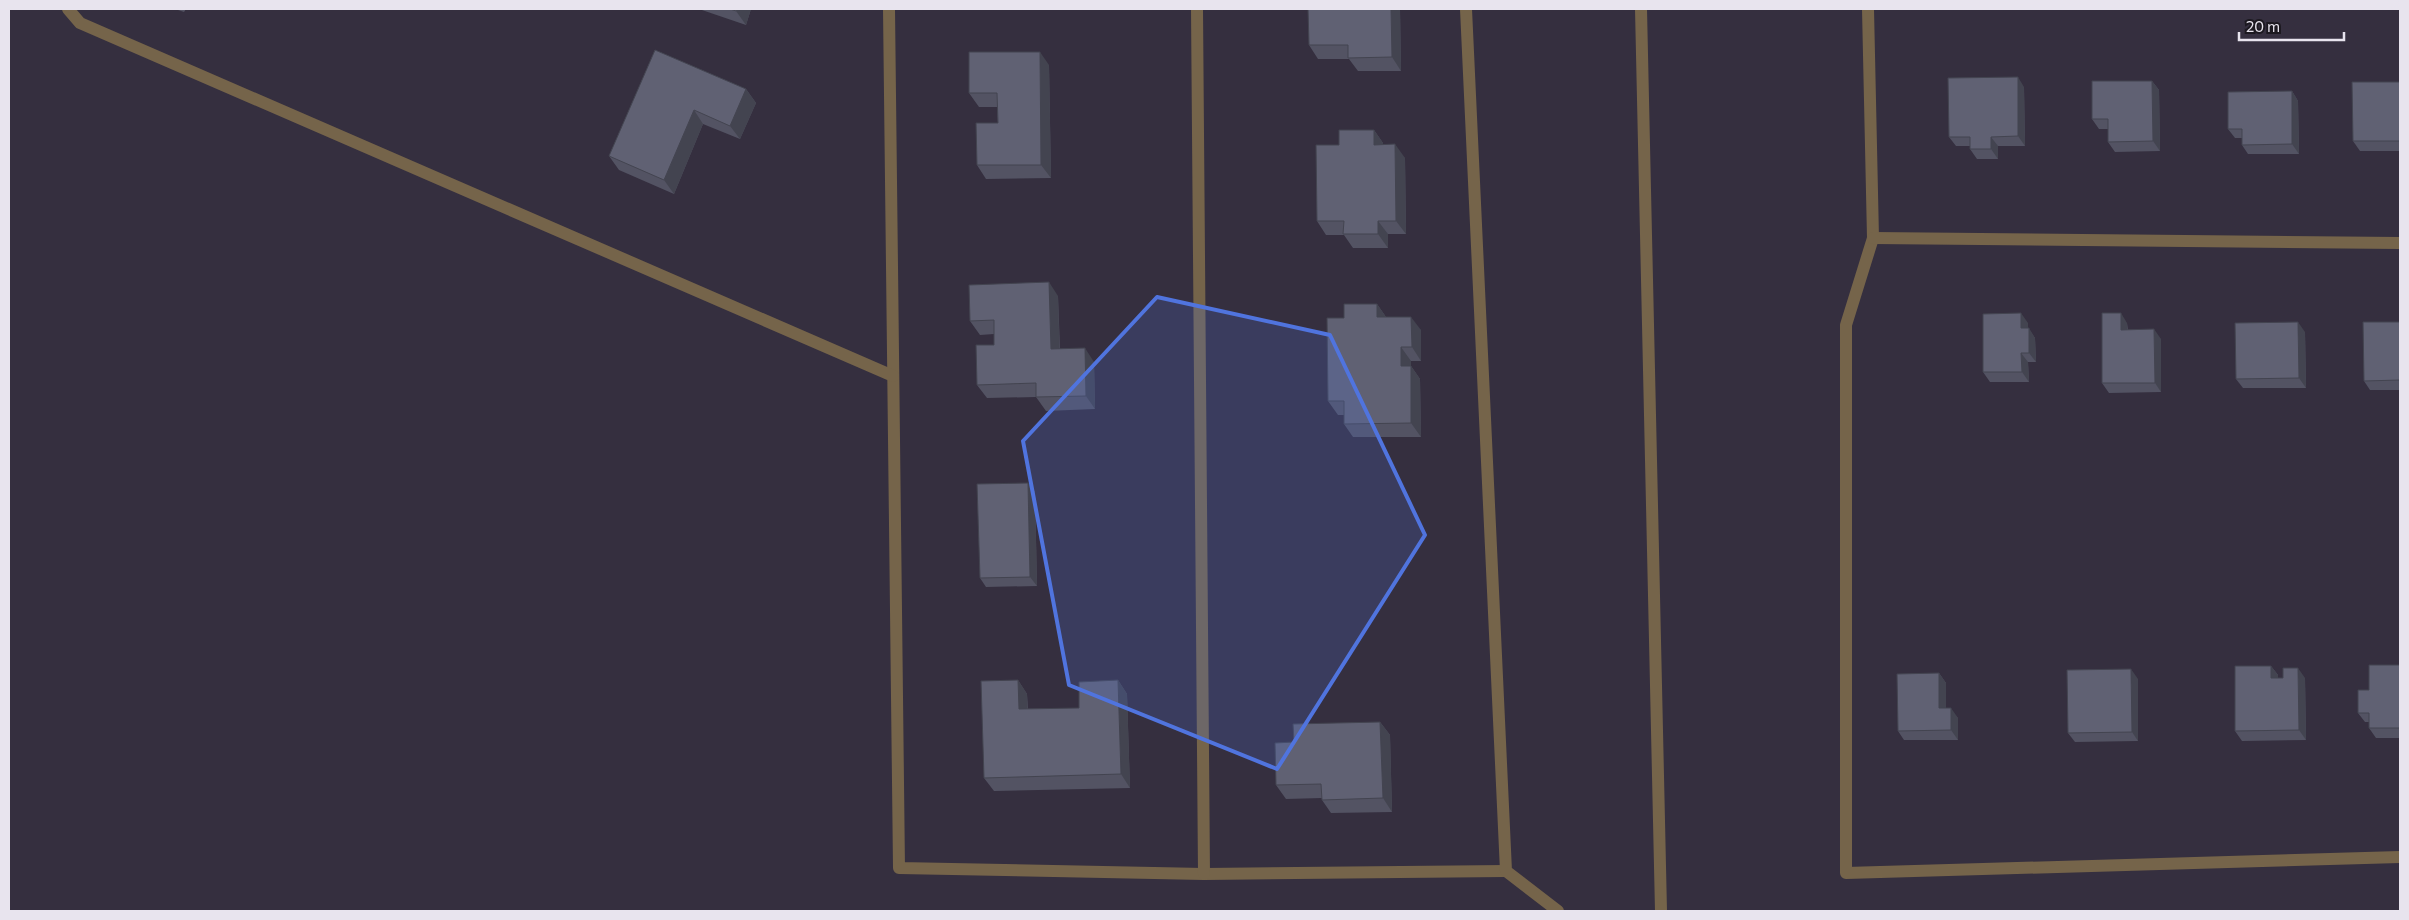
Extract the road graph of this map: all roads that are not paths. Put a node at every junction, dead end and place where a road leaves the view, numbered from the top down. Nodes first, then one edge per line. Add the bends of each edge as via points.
1 (68, 9) edge
2 (889, 9) edge
3 (1197, 9) edge
4 (1466, 9) edge
5 (1641, 9) edge
6 (1868, 9) edge
7 (1873, 238) junction
8 (2400, 243) edge
9 (894, 376) junction
10 (2400, 857) edge
11 (1506, 871) junction
12 (1204, 874) junction
13 (1558, 911) edge
14 (1661, 911) edge

1 - 9 street via 80,23
2 - 9 street
3 - 12 street
4 - 11 street
5 - 14 street
6 - 7 street
7 - 8 street
7 - 10 street via 1846,325 1846,873
9 - 12 street via 899,868
11 - 12 street
11 - 13 street

